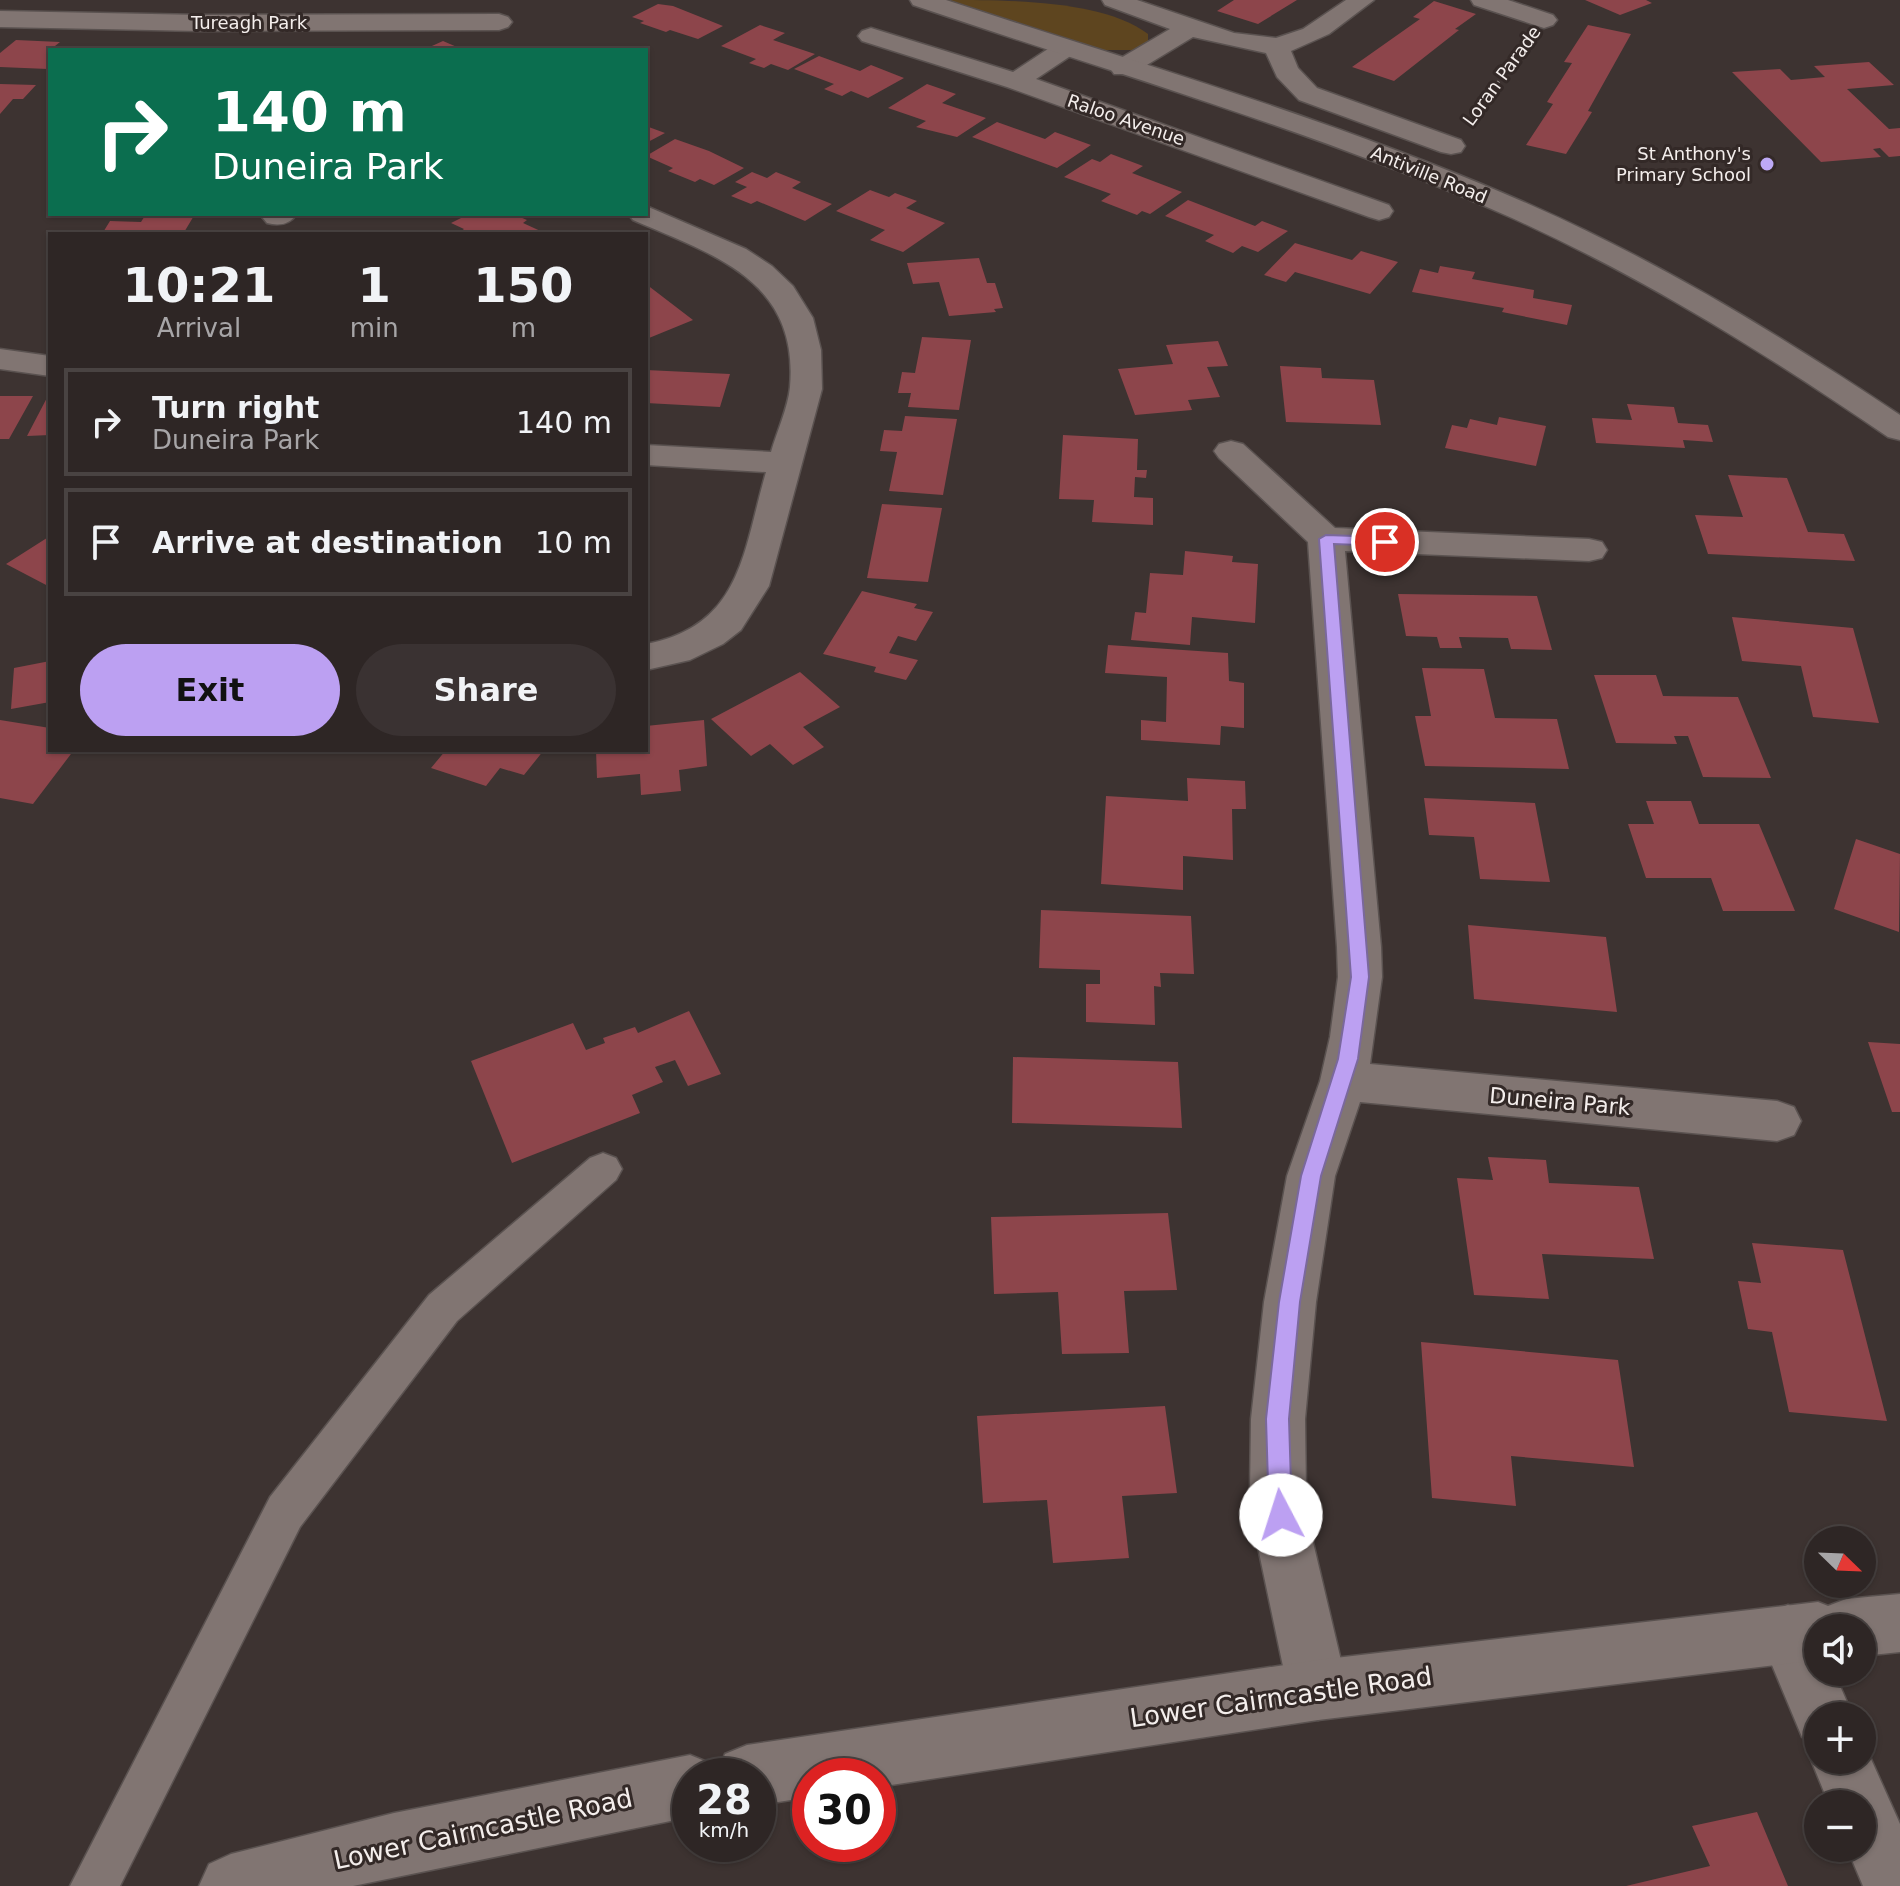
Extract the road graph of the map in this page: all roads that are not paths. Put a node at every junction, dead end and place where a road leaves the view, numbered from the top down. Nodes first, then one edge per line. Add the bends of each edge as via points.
1 (922, 0) edge
2 (1114, 0) edge
3 (1362, 0) edge
4 (1483, 0) edge
5 (0, 19) edge
6 (1544, 20) road end
7 (499, 22) dead end
8 (293, 23) junction
9 (1192, 27) junction
10 (871, 36) dead end
11 (1277, 47) junction
12 (286, 48) edge
13 (1066, 48) junction
14 (1123, 68) junction
15 (1016, 81) junction
16 (1451, 146) road end
17 (1379, 211) dead end
18 (648, 216) edge
19 (0, 359) edge
20 (48, 366) edge
21 (1900, 430) edge
22 (1231, 451) dead end
23 (648, 455) edge
24 (786, 463) junction
25 (1326, 539) junction
26 (1589, 550) dead end
27 (648, 657) edge
28 (1343, 1081) junction
29 (1777, 1121) dead end
30 (603, 1169) dead end
31 (1900, 1623) edge
32 (1876, 1625) edge
33 (1803, 1632) edge
34 (1318, 1690) junction
35 (1820, 1702) edge
36 (776, 1772) edge
37 (672, 1790) edge
38 (1876, 1841) edge
39 (94, 1886) edge
40 (231, 1886) edge
41 (1895, 1886) edge

1 - 13 street, Antiville Road
2 - 9 street
3 - 11 street via 1304,38
4 - 6 street, Loran Parade
5 - 8 street, Tureagh Park
7 - 8 street, Tureagh Park
8 - 12 street
9 - 11 street
9 - 14 street
10 - 15 street, Raloo Avenue
11 - 16 street via 1286,71 1308,94
13 - 14 street, Antiville Road
13 - 15 street
14 - 21 street, Antiville Road via 1421,169 1525,214 1716,311
15 - 17 street, Raloo Avenue
18 - 24 street via 727,250 773,280 798,316 808,357 806,389
19 - 20 street
22 - 25 street
23 - 24 street
24 - 27 street via 751,586 728,621 677,651
25 - 26 street
25 - 28 street via 1360,977
28 - 29 street, Duneira Park
28 - 34 street via 1311,1176 1278,1419 1284,1538
30 - 39 lane via 443,1308 285,1512
31 - 32 street
33 - 34 street, Lower Cairncastle Road
33 - 35 street
34 - 36 street, Lower Cairncastle Road
37 - 40 street, Lower Cairncastle Road via 394,1844
38 - 41 street

